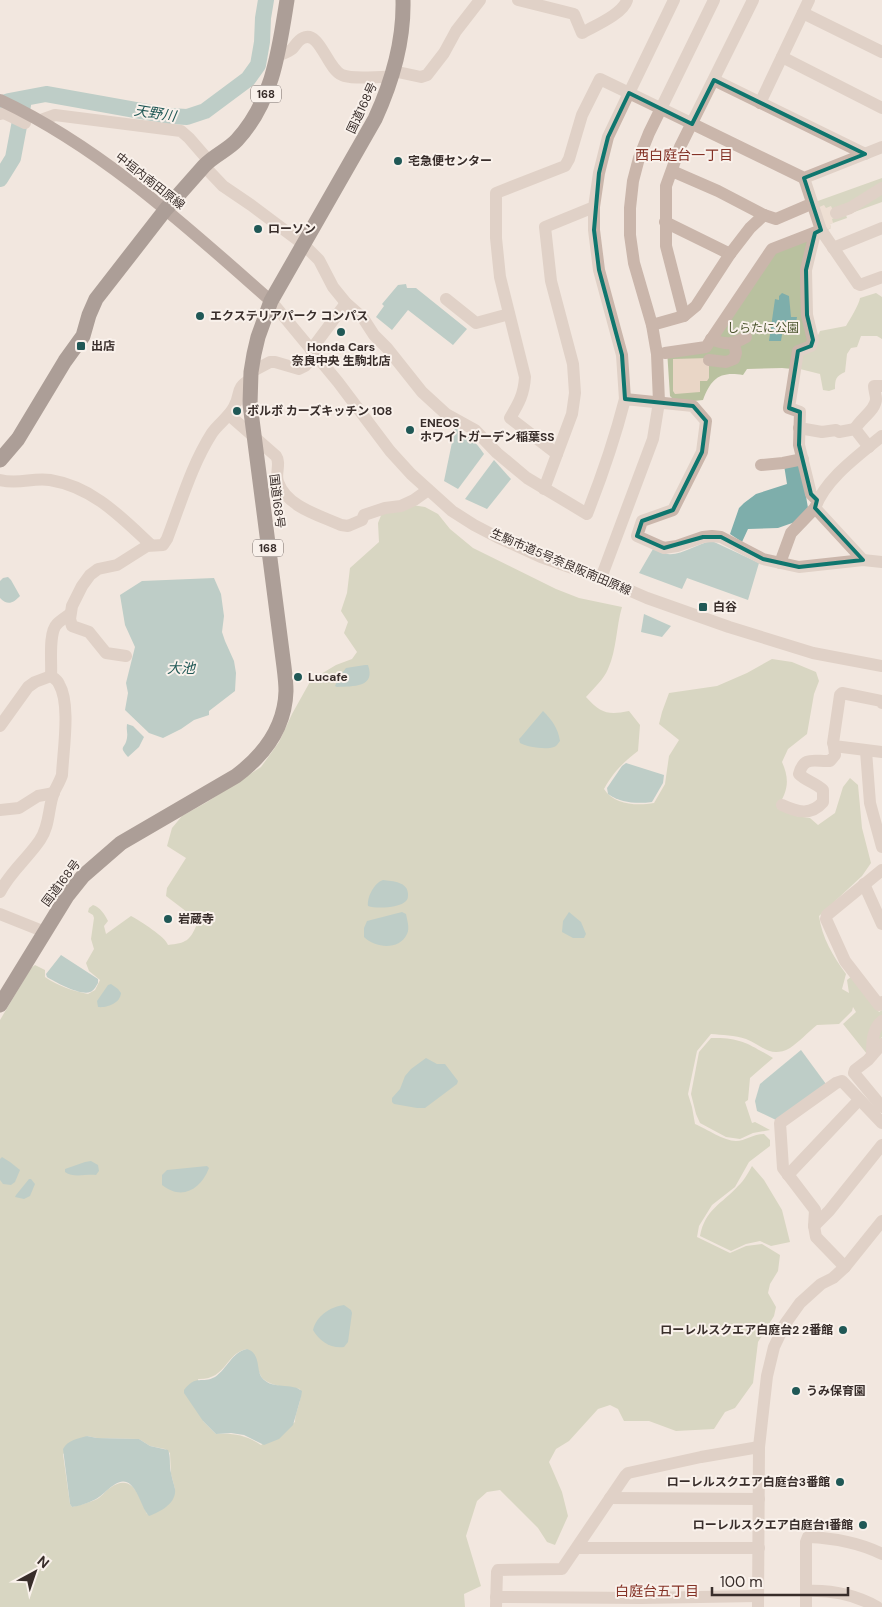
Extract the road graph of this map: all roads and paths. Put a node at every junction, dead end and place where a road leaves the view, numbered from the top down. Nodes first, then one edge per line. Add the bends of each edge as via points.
1 (287, 0) edge
2 (403, 0) edge
3 (480, 0) edge
4 (518, 0) edge
5 (627, 0) edge
6 (674, 0) edge
7 (714, 0) edge
8 (753, 0) edge
9 (809, 0) edge
10 (803, 13) junction
11 (882, 52) edge
12 (278, 56) junction
13 (782, 56) junction
14 (392, 74) junction
15 (714, 80) junction
16 (628, 94) junction
17 (0, 100) edge
18 (760, 102) junction
19 (882, 108) edge
20 (661, 109) junction
21 (0, 114) edge
22 (25, 117) junction
23 (41, 120) junction
24 (692, 124) junction
25 (882, 147) edge
26 (865, 154) junction
27 (206, 163) junction
28 (672, 170) junction
29 (804, 178) junction
30 (882, 188) edge
31 (811, 204) junction
32 (594, 207) junction
33 (166, 210) junction
34 (836, 213) dead end
35 (764, 215) junction
36 (665, 222) junction
37 (819, 225) junction
38 (882, 228) edge
39 (303, 244) junction
40 (833, 248) junction
41 (730, 254) junction
42 (882, 277) edge
43 (446, 299) dead end
44 (271, 301) junction
45 (346, 303) junction
46 (509, 314) junction
47 (684, 316) junction
48 (652, 325) junction
49 (746, 337) dead end
50 (711, 339) junction
51 (734, 343) junction
52 (313, 353) junction
53 (665, 353) dead end
54 (708, 360) dead end
55 (251, 375) junction
56 (882, 386) edge
57 (625, 399) junction
58 (659, 402) junction
59 (229, 415) junction
60 (799, 428) junction
61 (855, 429) junction
62 (254, 435) junction
63 (882, 436) edge
64 (870, 446) junction
65 (557, 454) junction
66 (803, 459) junction
67 (0, 460) edge
68 (761, 465) dead end
69 (0, 480) edge
70 (544, 489) junction
71 (428, 490) junction
72 (816, 504) junction
73 (620, 530) junction
74 (637, 536) junction
75 (151, 546) junction
76 (863, 560) junction
77 (882, 562) edge
78 (780, 563) junction
79 (601, 578) junction
80 (70, 614) junction
81 (126, 656) dead end
82 (882, 666) edge
83 (50, 676) junction
84 (882, 703) edge
85 (0, 726) edge
86 (834, 746) junction
87 (866, 751) junction
88 (882, 752) edge
89 (54, 793) junction
90 (782, 805) dead end
91 (0, 810) edge
92 (882, 847) edge
93 (882, 870) edge
94 (864, 884) junction
95 (0, 892) edge
96 (0, 914) edge
97 (882, 924) edge
98 (45, 932) junction
99 (882, 1002) edge
100 (0, 1005) edge
101 (880, 1026) edge
102 (882, 1044) edge
103 (872, 1055) junction
104 (859, 1100) junction
105 (882, 1107) edge
106 (882, 1124) edge
107 (882, 1145) edge
108 (788, 1175) junction
109 (882, 1221) edge
110 (814, 1226) junction
111 (844, 1267) junction
112 (759, 1447) junction
113 (610, 1498) junction
114 (759, 1499) junction
115 (577, 1548) junction
116 (759, 1548) junction
117 (882, 1554) edge
118 (806, 1591) junction
119 (496, 1602) edge
120 (758, 1602) edge
121 (806, 1607) edge
122 (877, 1607) edge

1 - 12 highway, 168
2 - 14 highway, 国道168号 / 168
3 - 14 street via 427,75
4 - 5 street via 574,14 582,32 619,12
6 - 16 street
7 - 20 street
8 - 15 street
9 - 10 street
10 - 11 street
10 - 13 street
12 - 14 street via 309,37 320,45 329,63 341,75
12 - 27 highway, 168 via 269,88 249,126 236,141
13 - 18 street
13 - 19 street
14 - 39 highway, 国道168号 / 168 via 375,119
15 - 18 street
15 - 24 street
16 - 20 street
16 - 32 street via 608,137
16 - 46 street via 600,79 582,114 565,166 496,193 500,277
17 - 22 main road, 中垣内南田原線
18 - 26 street
20 - 24 street
20 - 48 street via 639,158 630,208 634,263
21 - 22 street
22 - 23 main road, 中垣内南田原線
23 - 27 street via 54,115 181,132
23 - 33 main road, 中垣内南田原線 via 75,141
24 - 28 street
24 - 29 street
25 - 26 street
26 - 29 street
27 - 33 highway, 168
27 - 39 street via 223,186
28 - 35 street
28 - 36 street via 666,186
29 - 31 street
30 - 34 street
31 - 35 street via 776,219
31 - 37 street
32 - 57 street via 599,270 622,355
32 - 65 street via 545,227 551,281 573,364 575,384 572,414
33 - 44 main road, 中垣内南田原線
33 - 67 highway, 168 via 96,299 84,336 65,361 18,439
35 - 41 street
36 - 41 street
36 - 47 street via 666,246
37 - 40 street
37 - 50 street via 772,249
37 - 60 street via 806,270 807,316 813,340 811,346 798,351 789,408 800,412
38 - 40 street
39 - 44 highway, 国道168号 / 168
39 - 45 street via 319,260 333,287
40 - 42 street via 858,284
41 - 47 street via 696,306
43 - 46 street via 476,323
44 - 52 street, 生駒市道5号奈良阪南田原線
44 - 55 highway, 国道168号 / 168 via 258,337
45 - 52 street
45 - 70 street via 363,318 422,392 446,414 475,430 497,453
46 - 65 street via 525,377 520,402 510,418
47 - 48 street
48 - 58 street
49 - 51 street
50 - 51 street via 723,344
50 - 53 street via 706,347
51 - 54 street via 734,359 726,362
52 - 55 street via 299,370 270,362
52 - 71 street, 生駒市道5号奈良阪南田原線 via 390,451
55 - 59 street via 239,387
55 - 62 highway, 国道168号 / 168
56 - 61 street via 874,386 876,400
57 - 58 street
57 - 70 street via 587,514
58 - 73 street via 653,439
58 - 74 street via 693,406 706,421 702,452 673,510 642,521
59 - 62 street
59 - 75 street via 213,432 191,474 167,539 163,545
60 - 61 street via 822,432
60 - 66 street
61 - 64 street
62 - 71 street via 278,459 278,482 294,502 341,525 348,526 362,520 364,515 401,506
62 - 98 highway, 国道168号 / 168 via 286,691 277,729 253,764 121,843 100,860 82,876
63 - 64 street
64 - 72 street via 835,478
65 - 70 street
66 - 68 street
66 - 72 street
69 - 75 street via 47,479 81,489 111,509
71 - 79 street, 生駒市道5号奈良阪南田原線 via 474,525 497,537
72 - 76 street
72 - 78 street via 791,532
73 - 74 street
73 - 79 street
74 - 78 street via 664,548 703,537 721,537 763,559
75 - 80 street via 117,565 98,569 82,586
76 - 77 street
76 - 78 street via 799,567
79 - 82 street, 生駒市道5号奈良阪南田原線 via 738,630 813,653
80 - 81 street via 72,626 89,632 106,653
80 - 83 street via 53,631
83 - 85 street via 28,687
83 - 89 street via 59,682 66,710 62,774
84 - 86 street via 882,700 842,693
86 - 87 street
86 - 90 street via 835,755 830,761 811,760 801,768 802,777 823,790 823,802 818,808 798,812
87 - 88 street
87 - 92 street via 870,804
89 - 91 street via 38,796 19,808
89 - 95 street via 41,840
93 - 94 street
94 - 97 street
94 - 99 street via 826,919 845,961 879,1004
96 - 98 street
98 - 100 highway, 国道168号 / 168
101 - 103 street via 874,1032
102 - 103 street
103 - 105 street via 854,1073
104 - 106 street
104 - 108 street
104 - 108 street via 842,1081 780,1123 783,1168
107 - 110 street
108 - 110 street via 815,1210
109 - 111 street
110 - 111 street via 816,1236
111 - 112 street via 800,1302 774,1347 767,1376
112 - 113 street via 628,1473
112 - 114 street
113 - 114 street
113 - 115 street
114 - 116 street
115 - 116 street
115 - 119 street via 562,1569 498,1570
116 - 120 street
117 - 118 street via 850,1541 808,1537
118 - 121 street
118 - 122 street via 842,1594
119 - 120 street via 641,1598

